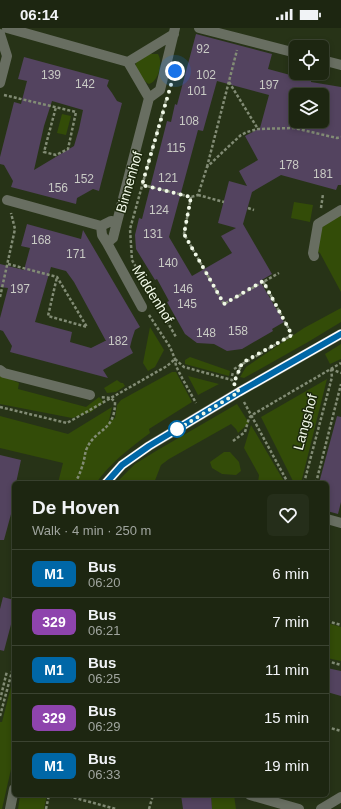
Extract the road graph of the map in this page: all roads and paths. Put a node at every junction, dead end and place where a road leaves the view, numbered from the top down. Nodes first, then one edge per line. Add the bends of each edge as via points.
1 (7, 28) edge
2 (199, 28) edge
3 (174, 31) edge
4 (0, 34) edge
5 (240, 38) junction
6 (289, 51) edge
7 (128, 62) junction
8 (329, 62) edge
9 (341, 65) edge
10 (229, 82) junction
11 (0, 83) edge
12 (0, 94) edge
13 (168, 95) dead end
14 (149, 98) junction
15 (56, 107) junction
16 (258, 129) junction
17 (341, 137) edge
18 (207, 167) junction
19 (142, 185) junction
20 (198, 195) junction
21 (191, 197) junction
22 (7, 200) joint
23 (224, 202) dead end
24 (248, 208) dead end
25 (254, 210) dead end
26 (341, 210) edge
27 (117, 222) junction
28 (101, 226) junction
29 (107, 243) junction
30 (314, 256) dead end
31 (8, 264) junction
32 (279, 273) dead end
33 (56, 277) junction
34 (263, 281) junction
35 (0, 297) edge
36 (142, 307) joint
37 (341, 334) edge
38 (176, 337) dead end
39 (175, 359) junction
40 (242, 363) junction
41 (341, 363) edge
42 (331, 369) junction
43 (0, 370) edge
44 (341, 373) edge
45 (232, 376) dead end
46 (233, 382) junction
47 (341, 384) edge
48 (239, 392) junction
49 (90, 395) dead end
50 (110, 398) dead end
51 (197, 404) dead end
52 (252, 415) junction
53 (233, 441) dead end
54 (76, 481) edge
55 (108, 481) edge
56 (287, 481) edge
57 (305, 481) edge
58 (317, 481) edge
59 (329, 520) edge
60 (341, 523) edge
61 (329, 622) edge
62 (341, 625) edge
63 (329, 662) edge
64 (341, 665) edge
65 (7, 671) dead end
66 (12, 671) edge
67 (0, 700) edge
68 (0, 716) edge
69 (329, 728) edge
70 (341, 731) edge
71 (12, 797) edge
72 (49, 797) edge
73 (71, 797) edge
74 (152, 797) edge
75 (257, 797) edge
76 (341, 797) edge
77 (10, 809) edge
78 (46, 809) edge
79 (116, 809) edge
80 (149, 809) edge
81 (299, 809) edge
82 (321, 809) edge

1 - 7 street
2 - 5 street
3 - 7 street
3 - 14 street via 160,90
4 - 11 street via 7,56
5 - 6 street
5 - 10 path
7 - 14 street
8 - 9 street
10 - 16 path
10 - 18 path
12 - 15 path
13 - 19 path, Binnenhof
14 - 27 street
15 - 15 path via 76,112 68,149 56,155 44,152
16 - 17 path via 294,128
16 - 18 path via 241,135
18 - 20 path
19 - 21 path
19 - 38 path, Binnenhof via 130,229 132,260
20 - 21 path
20 - 23 path
21 - 34 path via 184,234 224,304
22 - 28 street
22 - 31 path via 16,229
24 - 25 path
26 - 30 street via 318,224
27 - 28 street via 111,221
27 - 29 street via 113,238
28 - 29 street, Middenhof via 102,235
29 - 36 street, Middenhof
31 - 33 path
31 - 35 path
32 - 34 path
33 - 33 path via 48,316 87,327 72,302
34 - 40 path via 292,335
36 - 39 path, Middenhof via 147,310
37 - 48 street
39 - 46 path via 184,367
39 - 51 path, Middenhof via 176,366
40 - 45 path via 234,370
40 - 46 path
41 - 42 path, Langshof
42 - 44 path
42 - 52 path, Langshof
42 - 57 path, Langshof via 332,377
43 - 49 street
46 - 48 path, Langshof
47 - 58 path, Langshof
48 - 52 path, Langshof
48 - 55 street via 149,446 122,465
50 - 54 path via 115,409 112,419 87,448
52 - 53 path via 245,432
52 - 56 path, Langshof
59 - 60 street
61 - 62 path
63 - 64 path
65 - 67 path
66 - 68 path
69 - 70 path
71 - 77 street
72 - 78 path
73 - 79 path
74 - 80 path
75 - 81 street
76 - 82 street

